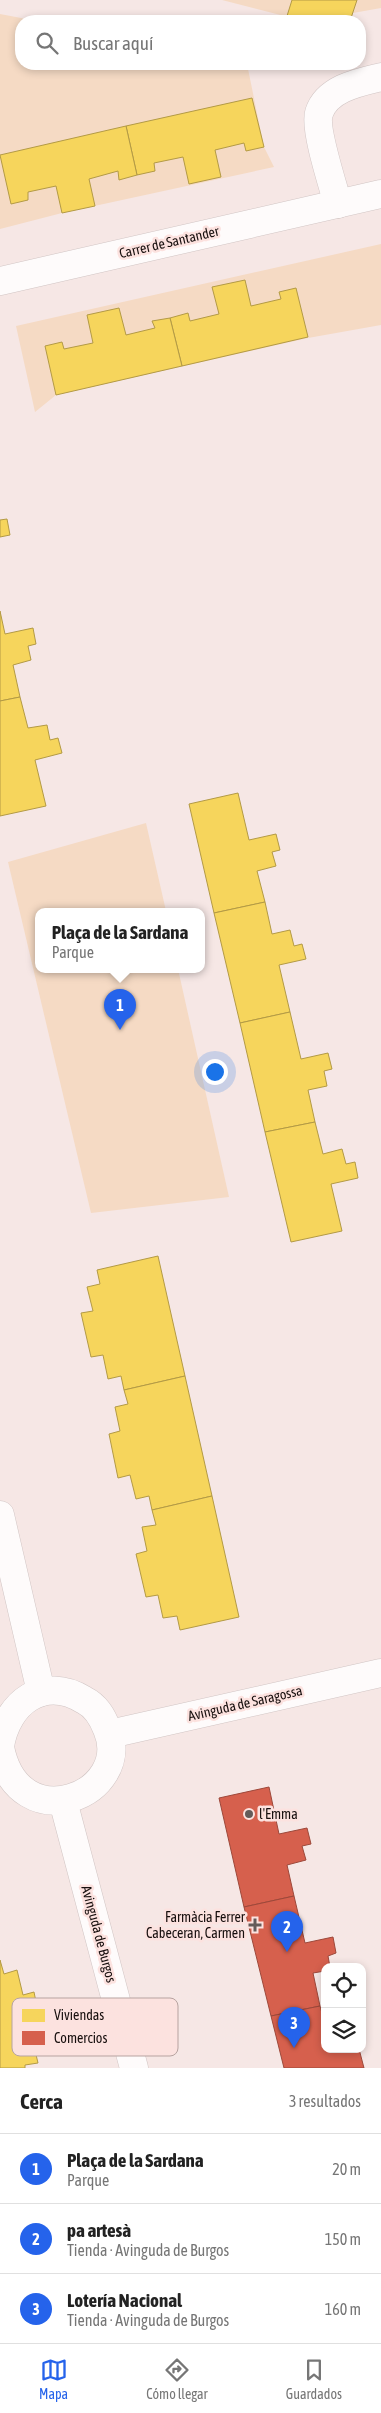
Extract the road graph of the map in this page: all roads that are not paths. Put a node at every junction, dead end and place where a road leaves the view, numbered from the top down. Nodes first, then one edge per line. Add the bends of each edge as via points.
1 (381, 77) edge
2 (381, 194) edge
3 (338, 204) junction
4 (0, 280) edge
5 (0, 1515) edge
6 (381, 1673) edge
7 (41, 1692) junction
8 (110, 1734) junction
9 (1, 1756) edge
10 (63, 1801) junction
11 (115, 1998) edge

1 - 3 street via 349,85 328,100 319,113 320,135
2 - 3 street, Carrer de Santander
3 - 4 street, Carrer de Santander
5 - 7 street
6 - 8 street, Avinguda de Saragossa
7 - 8 street via 59,1691 76,1695 92,1704
7 - 9 street via 24,1700 11,1712 3,1728
8 - 10 street via 111,1753 106,1770 95,1785 81,1795
9 - 10 street via 12,1781 27,1793 44,1800
10 - 11 street, Avinguda de Burgos

